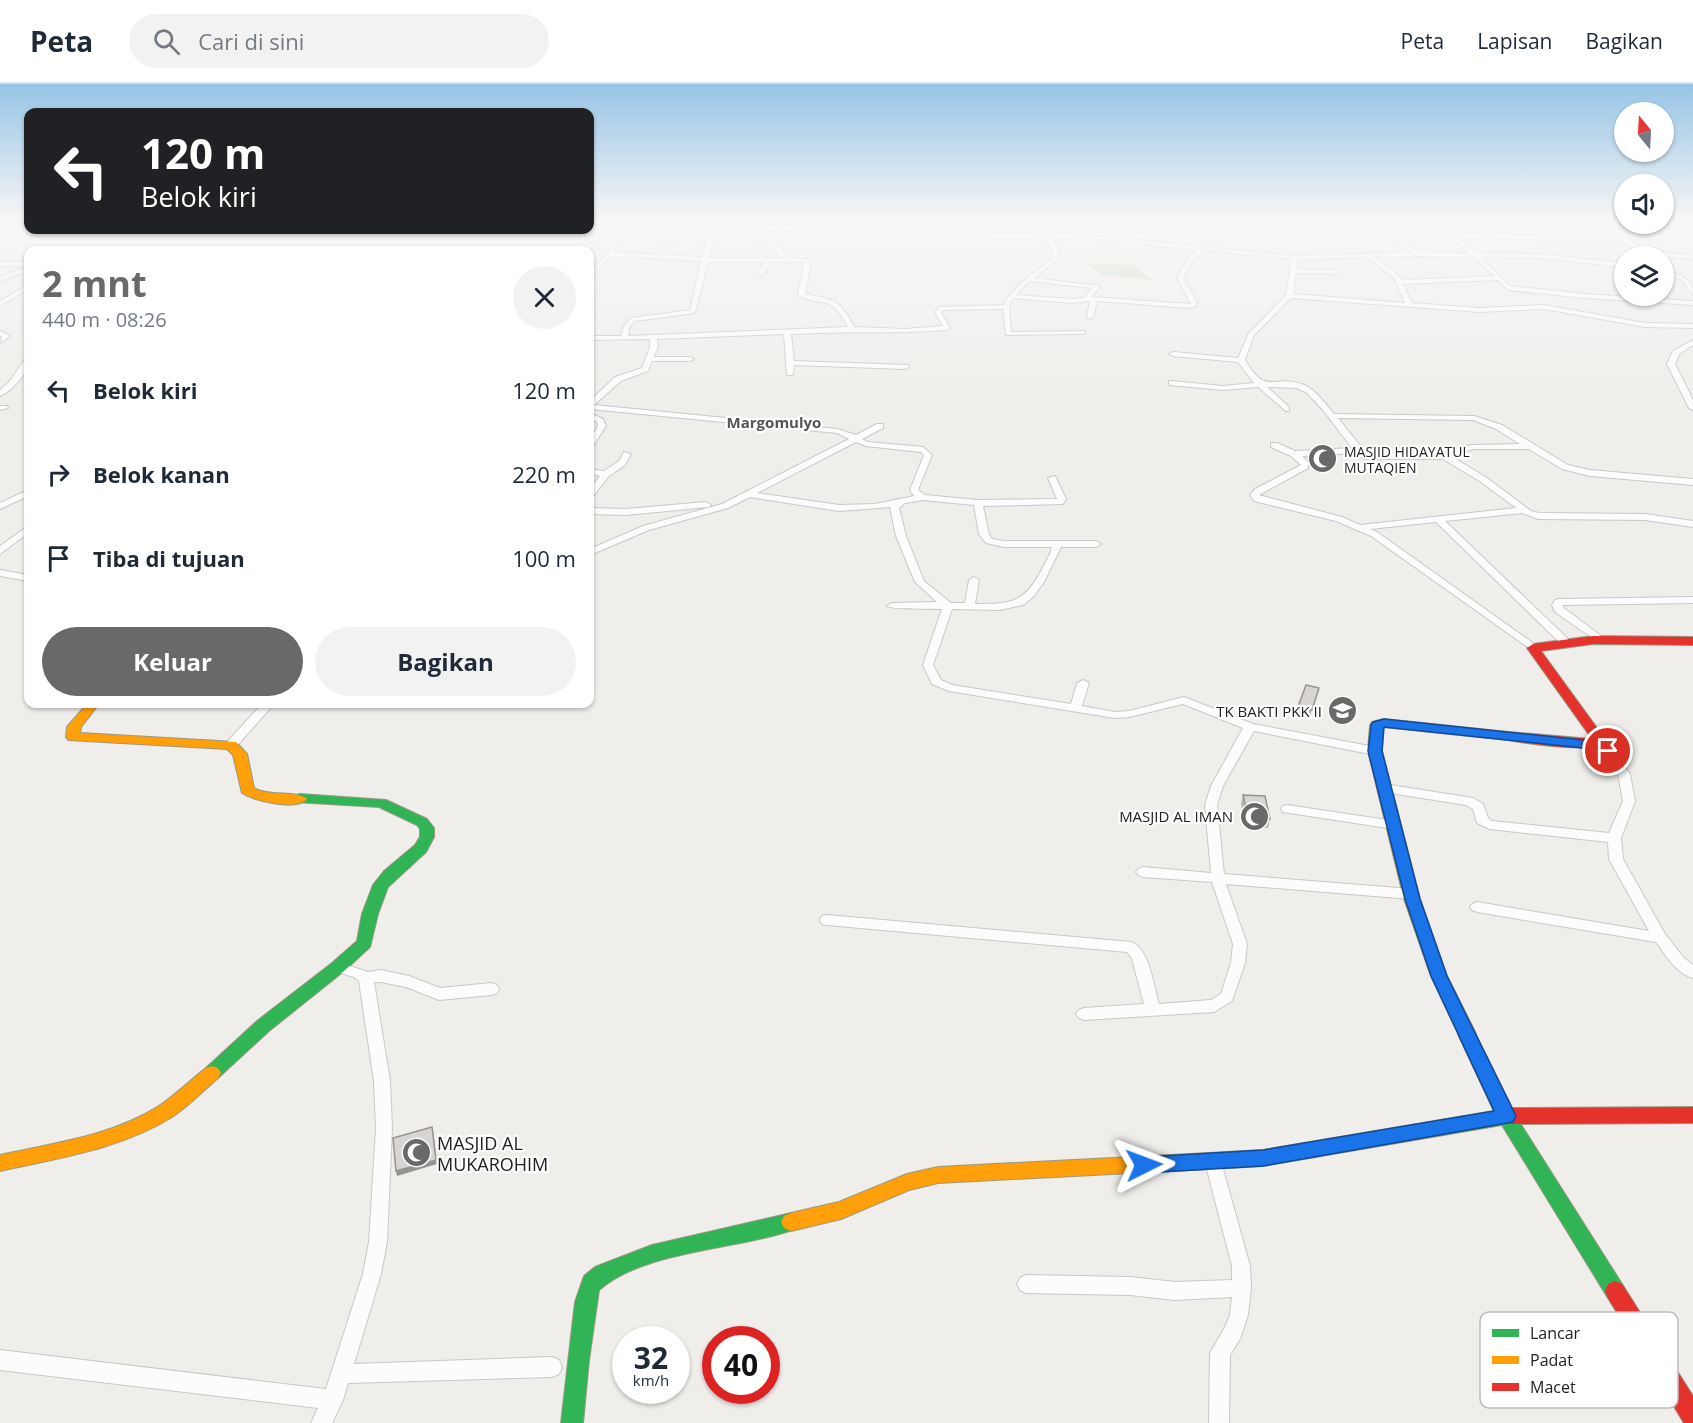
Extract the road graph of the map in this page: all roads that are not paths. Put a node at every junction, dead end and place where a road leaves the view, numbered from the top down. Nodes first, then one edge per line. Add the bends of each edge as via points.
1 (699, 283) edge
2 (803, 283) edge
3 (1023, 283) edge
4 (1067, 283) edge
5 (1184, 283) edge
6 (1291, 283) edge
7 (1402, 283) edge
8 (1504, 283) edge
9 (0, 284) edge
10 (10, 284) dead end
11 (19, 285) dead end
12 (24, 286) edge
13 (24, 289) edge
14 (1511, 294) junction
15 (1010, 296) junction
16 (1289, 296) junction
17 (1091, 299) junction
18 (1693, 303) edge
19 (0, 304) edge
20 (1410, 306) junction
21 (1521, 307) junction
22 (1006, 308) junction
23 (1090, 317) dead end
24 (1693, 326) edge
25 (852, 329) junction
26 (1083, 332) dead end
27 (0, 333) edge
28 (788, 333) junction
29 (653, 337) junction
30 (624, 338) junction
31 (594, 339) edge
32 (0, 341) edge
33 (1693, 342) edge
34 (1173, 354) dead end
35 (650, 359) junction
36 (690, 359) dead end
37 (1241, 360) junction
38 (791, 363) junction
39 (24, 367) edge
40 (905, 367) dead end
41 (790, 373) dead end
42 (1172, 382) dead end
43 (1260, 385) junction
44 (0, 394) edge
45 (594, 402) edge
46 (594, 406) edge
47 (1693, 408) edge
48 (1286, 409) dead end
49 (1332, 416) junction
50 (594, 417) edge
51 (880, 426) dead end
52 (594, 438) edge
53 (855, 438) junction
54 (1274, 445) dead end
55 (1531, 447) junction
56 (1357, 450) junction
57 (627, 454) dead end
58 (1294, 454) junction
59 (1445, 456) junction
60 (594, 472) edge
61 (606, 474) junction
62 (1052, 478) dead end
63 (1693, 482) edge
64 (594, 489) edge
65 (751, 494) junction
66 (24, 495) edge
67 (923, 497) junction
68 (896, 503) junction
69 (978, 503) junction
70 (0, 506) edge
71 (1523, 510) junction
72 (594, 511) edge
73 (1438, 519) junction
74 (1693, 524) edge
75 (1362, 527) junction
76 (24, 532) edge
77 (1057, 544) junction
78 (1096, 544) dead end
79 (594, 550) edge
80 (0, 551) edge
81 (0, 573) edge
82 (24, 577) edge
83 (974, 580) dead end
84 (1693, 600) edge
85 (892, 606) dead end
86 (948, 606) junction
87 (970, 606) junction
88 (1597, 638) junction
89 (1693, 640) edge
90 (1564, 641) junction
91 (1533, 648) junction
92 (1083, 684) dead end
93 (90, 708) edge
94 (263, 708) edge
95 (1075, 709) junction
96 (1250, 727) junction
97 (1601, 743) junction
98 (231, 745) junction
99 (1375, 751) junction
100 (1384, 788) junction
101 (1287, 809) dead end
102 (1394, 825) junction
103 (1614, 838) junction
104 (1143, 872) dead end
105 (1218, 879) junction
106 (1411, 894) junction
107 (1477, 907) dead end
108 (827, 920) dead end
109 (1660, 938) junction
110 (338, 967) junction
111 (1693, 973) edge
112 (366, 978) junction
113 (492, 988) dead end
114 (1153, 1010) junction
115 (1084, 1014) dead end
116 (1693, 1115) edge
117 (1506, 1116) junction
118 (1213, 1162) junction
119 (0, 1163) edge
120 (1026, 1284) dead end
121 (1242, 1288) junction
122 (1628, 1312) edge
123 (0, 1360) edge
124 (552, 1366) dead end
125 (341, 1374) junction
126 (1678, 1393) edge
127 (333, 1400) junction
128 (1693, 1417) edge
129 (321, 1423) edge
130 (572, 1423) edge
131 (1219, 1423) edge

1 - 30 street via 693,312 633,319
2 - 25 street via 801,295 829,299 839,305
3 - 15 street
4 - 17 street via 1097,287
5 - 17 street via 1194,305
6 - 16 street
7 - 20 street
8 - 14 street
9 - 10 street
11 - 12 street
13 - 19 street
14 - 18 street
14 - 21 street
15 - 17 street via 1072,302
15 - 22 street
16 - 20 street
16 - 37 street via 1251,334
17 - 23 street
20 - 21 street via 1479,310
21 - 24 street via 1550,308 1645,325
22 - 25 street via 941,308 938,312 947,326 943,329
22 - 26 street via 1008,334
25 - 28 street
27 - 32 street via 7,336
28 - 29 street
28 - 38 street
29 - 30 street
29 - 35 street
30 - 31 street
33 - 47 street via 1676,354 1671,364
34 - 37 street
35 - 36 street
35 - 45 street via 645,369 618,379
37 - 43 street via 1250,378
38 - 40 street
38 - 41 street
39 - 44 street
42 - 43 street via 1223,388
43 - 48 street
43 - 49 street via 1301,386
46 - 53 street via 837,431
49 - 55 street via 1474,418 1499,427
49 - 56 street
50 - 52 street via 602,426
51 - 53 street
53 - 65 street
53 - 67 street via 866,444 927,452 914,490
54 - 58 street
55 - 59 street via 1466,448
55 - 63 street via 1557,464 1576,470
56 - 58 street
56 - 59 street via 1372,458
57 - 61 street via 622,463
58 - 75 street via 1305,463 1304,468 1258,491 1254,495 1257,499
59 - 71 street
60 - 61 street
61 - 64 street
62 - 69 street via 1060,502
65 - 68 street via 837,510
65 - 72 street via 694,507 626,513
65 - 79 street via 725,506 646,528
66 - 70 street
67 - 68 street
67 - 69 street
68 - 86 street via 901,536 920,582
69 - 77 street via 989,541
71 - 73 street
71 - 74 street via 1538,516 1645,517
73 - 75 street
73 - 90 street
75 - 91 street
76 - 80 street
77 - 78 street
77 - 87 street via 1027,598 1012,605
81 - 82 street
83 - 87 street
84 - 88 street via 1559,602 1559,610
85 - 86 street
86 - 87 street
86 - 95 street via 928,665 936,682 949,688
88 - 89 street
88 - 90 street
90 - 91 street
91 - 97 street
92 - 95 street
93 - 98 street via 75,727 73,737 79,740
94 - 98 street
95 - 96 street via 1129,714 1184,700
96 - 99 street
96 - 105 street via 1217,786 1211,805
97 - 99 street via 1384,723 1377,725
97 - 103 street via 1624,774 1629,801
98 - 110 street via 240,754 247,790 256,796 381,803 427,828 428,837 421,848 381,885 364,943
99 - 100 street
100 - 102 street
100 - 103 street via 1469,801 1479,807 1482,820 1489,825
101 - 102 street
102 - 106 street
103 - 109 street via 1616,859
104 - 105 street
105 - 106 street
105 - 114 street via 1240,944 1227,997 1214,1006
106 - 117 street via 1439,976
107 - 109 street
108 - 114 street via 1131,947 1139,957
109 - 111 street
110 - 112 street
110 - 119 street via 166,1111 96,1140
112 - 113 street via 381,976 409,982 439,994
112 - 125 street via 382,1081 378,1242
114 - 115 street
116 - 117 street
117 - 118 street via 1263,1158
117 - 122 street
118 - 121 street
118 - 130 street via 938,1175 907,1182 842,1210 635,1260 592,1281 576,1367
120 - 121 street via 1175,1291
121 - 131 street via 1239,1315 1220,1353
123 - 127 street
124 - 125 street
125 - 127 street
126 - 128 street
127 - 129 street

